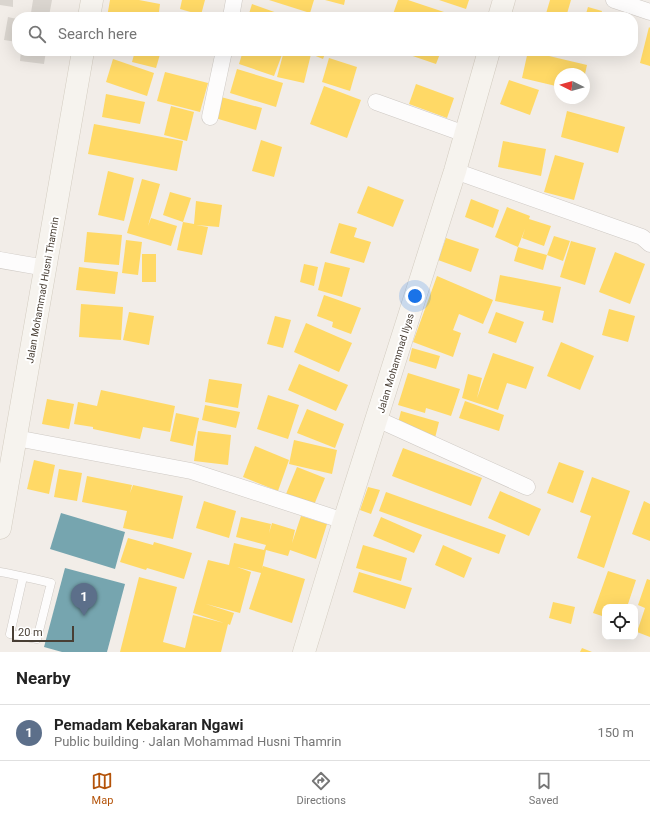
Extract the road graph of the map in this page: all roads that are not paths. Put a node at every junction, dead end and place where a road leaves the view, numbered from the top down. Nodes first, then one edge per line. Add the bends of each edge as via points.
1 (92, 0) edge
2 (234, 0) edge
3 (504, 0) edge
4 (614, 0) edge
5 (90, 12) edge
6 (231, 12) edge
7 (500, 12) edge
8 (650, 12) edge
9 (82, 56) edge
10 (223, 56) edge
11 (488, 56) edge
12 (376, 102) dead end
13 (210, 117) dead end
14 (465, 134) junction
15 (455, 171) junction
16 (650, 244) edge
17 (0, 260) edge
18 (46, 268) junction
19 (377, 419) junction
20 (16, 438) junction
21 (527, 487) dead end
22 (1, 515) edge
23 (344, 521) junction
24 (0, 572) edge
25 (24, 577) junction
26 (304, 652) edge

1 - 5 street
2 - 6 street
3 - 7 street
4 - 8 street
9 - 18 street, Jalan Mohammad Husni Thamrin
10 - 13 street
11 - 14 street, Jalan Mohammad Ilyas
12 - 14 street
14 - 15 street, Jalan Mohammad Ilyas
15 - 16 street via 642,237
15 - 19 street, Jalan Mohammad Ilyas
17 - 18 street
18 - 20 street, Jalan Mohammad Husni Thamrin
19 - 21 street
19 - 23 street, Jalan Mohammad Ilyas
20 - 22 street, Jalan Mohammad Husni Thamrin
20 - 23 street via 191,471
23 - 26 street, Jalan Mohammad Ilyas
24 - 25 lane
25 - 25 lane via 51,583 37,639 10,634

